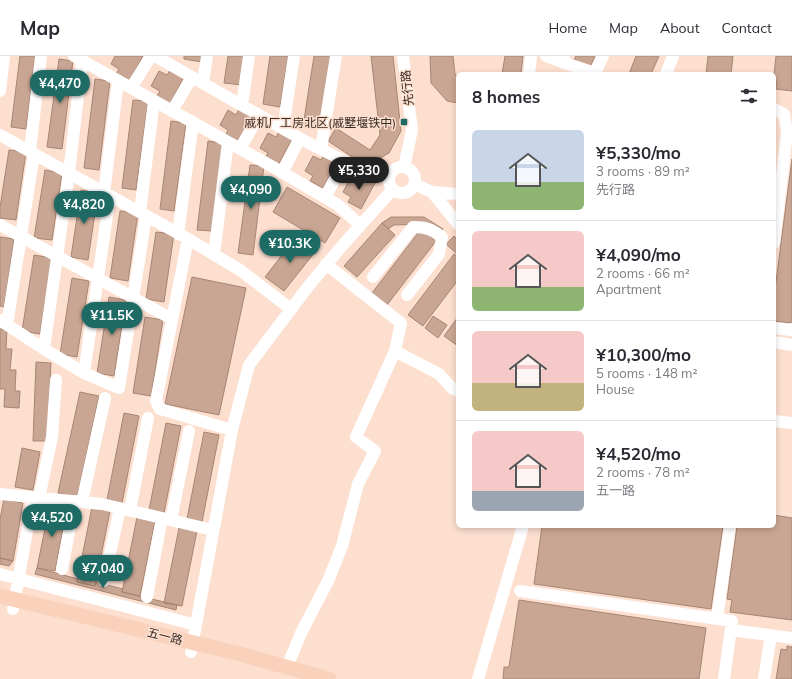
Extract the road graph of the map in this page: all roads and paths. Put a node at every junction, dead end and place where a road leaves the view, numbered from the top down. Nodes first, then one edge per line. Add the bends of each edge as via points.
1 (4, 56) edge
2 (42, 56) edge
3 (151, 56) edge
4 (207, 56) edge
5 (249, 56) edge
6 (294, 56) edge
7 (336, 56) edge
8 (403, 56) edge
9 (532, 56) edge
10 (546, 56) edge
11 (603, 56) edge
12 (673, 56) edge
13 (160, 57) edge
14 (563, 59) edge
15 (86, 60) edge
16 (529, 72) edge
17 (593, 72) edge
18 (595, 72) edge
19 (667, 72) edge
20 (192, 77) junction
21 (118, 81) junction
22 (203, 83) junction
23 (131, 88) junction
24 (0, 91) edge
25 (154, 101) junction
26 (242, 105) junction
27 (776, 110) edge
28 (172, 111) junction
29 (259, 115) junction
30 (193, 122) junction
31 (283, 129) junction
32 (0, 135) edge
33 (300, 138) junction
34 (789, 140) edge
35 (228, 142) junction
36 (240, 149) junction
37 (321, 150) junction
38 (32, 152) junction
39 (345, 161) junction
40 (404, 167) junction
41 (282, 172) junction
42 (69, 173) junction
43 (390, 176) junction
44 (414, 184) junction
45 (393, 189) junction
46 (432, 192) junction
47 (107, 194) junction
48 (456, 194) edge
49 (325, 198) junction
50 (143, 214) junction
51 (456, 222) edge
52 (0, 225) edge
53 (360, 225) junction
54 (456, 226) edge
55 (776, 229) edge
56 (183, 236) junction
57 (22, 237) junction
58 (442, 237) junction
59 (214, 255) junction
60 (57, 256) junction
61 (326, 264) junction
62 (372, 277) dead end
63 (98, 278) junction
64 (407, 295) dead end
65 (133, 298) junction
66 (291, 309) junction
67 (172, 319) junction
68 (4, 322) edge
69 (776, 328) edge
70 (792, 328) edge
71 (776, 342) edge
72 (792, 345) edge
73 (44, 349) junction
74 (395, 351) junction
75 (84, 373) junction
76 (56, 380) dead end
77 (456, 390) edge
78 (106, 398) dead end
79 (148, 418) dead end
80 (776, 421) edge
81 (792, 423) edge
82 (189, 430) dead end
83 (232, 430) junction
84 (0, 494) edge
85 (36, 498) junction
86 (79, 502) junction
87 (125, 509) junction
88 (167, 519) junction
89 (521, 528) edge
90 (730, 528) edge
91 (214, 530) junction
92 (62, 569) dead end
93 (0, 574) edge
94 (18, 579) junction
95 (104, 581) dead end
96 (520, 590) dead end
97 (146, 597) dead end
98 (7, 603) edge
99 (717, 619) junction
100 (196, 625) junction
101 (731, 630) junction
102 (770, 635) junction
103 (792, 638) edge
104 (192, 647) junction
105 (289, 673) edge
106 (329, 679) edge
107 (478, 679) edge
108 (724, 679) edge
109 (764, 679) edge

1 - 24 street
2 - 38 street
3 - 23 street
4 - 22 street
5 - 26 street
6 - 31 street
7 - 37 street
8 - 40 street, 先行路 via 412,130
9 - 16 street
10 - 14 street
11 - 18 street
12 - 19 street
13 - 20 street
14 - 17 street
15 - 21 street
15 - 42 street
20 - 22 street
20 - 28 street
21 - 23 street
21 - 47 street
22 - 26 street
23 - 25 street
25 - 28 street
25 - 50 street
26 - 29 street
27 - 34 street via 784,114
28 - 30 street
29 - 31 street
29 - 36 street
30 - 35 street
30 - 56 street
31 - 33 street
32 - 38 street
33 - 37 street
33 - 41 street
34 - 55 street
35 - 36 street
35 - 59 street
36 - 41 street
37 - 39 street
38 - 42 street
38 - 57 street
39 - 43 street via 362,170
39 - 49 street
40 - 43 street via 395,169
40 - 44 street via 413,173
41 - 49 street
42 - 47 street
42 - 60 street
43 - 45 street via 389,181
44 - 45 street via 407,192 401,193
44 - 46 street
45 - 53 street
46 - 48 street
46 - 51 street
47 - 50 street
47 - 63 street
49 - 53 street via 338,205
50 - 56 street
50 - 65 street
52 - 57 street
53 - 61 street
54 - 58 street
56 - 59 street
56 - 67 street
57 - 60 street
57 - 68 street
58 - 62 street via 424,227 413,227
58 - 64 street via 439,254
59 - 66 street via 240,270
60 - 63 street
60 - 73 street
61 - 66 street
61 - 74 street via 401,323
63 - 65 street
63 - 75 street
65 - 67 street
65 - 75 street via 119,388
66 - 83 street via 249,365
67 - 83 street via 156,401 160,409
68 - 73 street
69 - 70 street
71 - 72 street
73 - 75 street
74 - 77 street via 439,374
74 - 105 street via 356,437 375,451 358,484 342,546 328,581 301,633
76 - 85 street via 52,437
78 - 86 street
79 - 87 street
80 - 81 street
82 - 88 street
83 - 91 street
84 - 85 street
85 - 86 street
85 - 94 street
86 - 87 street
86 - 92 street
87 - 88 street
87 - 95 street
88 - 91 street
88 - 97 street
89 - 107 street
90 - 99 street
91 - 100 street
93 - 94 street
94 - 98 street
94 - 100 street
96 - 99 street
98 - 104 main road, 五一路
99 - 101 street via 732,621
100 - 104 street
101 - 102 street
101 - 108 street
102 - 103 street
102 - 109 street
104 - 105 main road, 五一路 via 240,654
105 - 106 main road, 五一路

